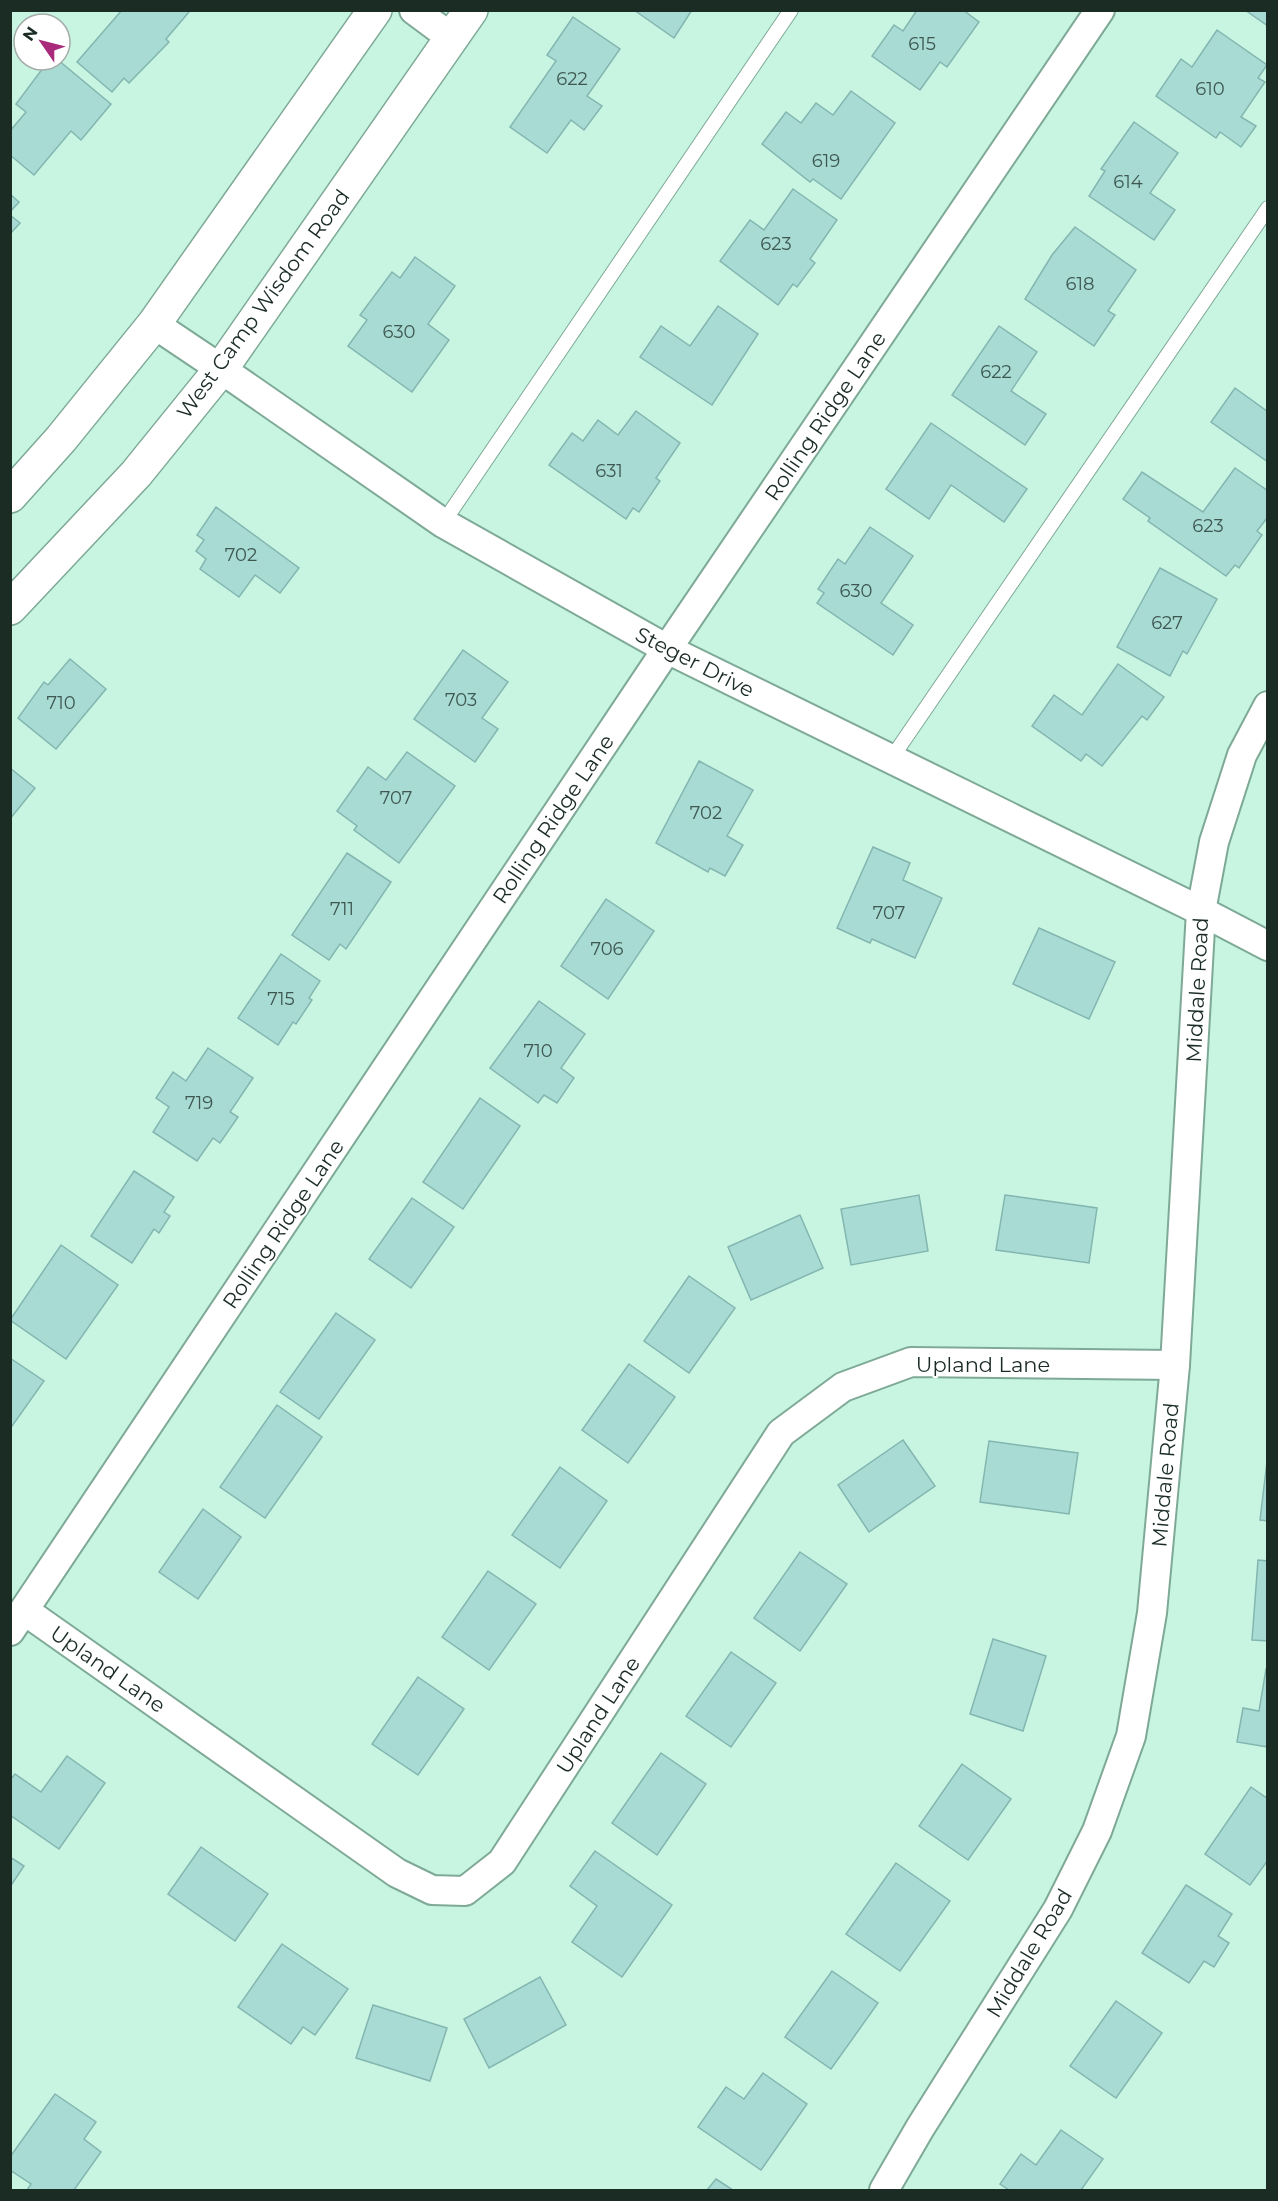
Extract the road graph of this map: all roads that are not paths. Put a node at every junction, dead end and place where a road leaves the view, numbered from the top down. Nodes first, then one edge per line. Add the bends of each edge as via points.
1 (375, 10) edge
2 (414, 10) edge
3 (471, 10) edge
4 (791, 10) edge
5 (1100, 10) edge
6 (453, 39) junction
7 (1268, 208) edge
8 (153, 324) junction
9 (221, 369) junction
10 (10, 496) edge
11 (443, 523) junction
12 (10, 608) edge
13 (667, 649) junction
14 (1268, 705) edge
15 (891, 759) junction
16 (1201, 911) junction
17 (1268, 946) edge
18 (1175, 1365) junction
19 (18, 1621) edge
20 (884, 2190) edge

1 - 8 main road
2 - 6 street
3 - 6 main road, West Camp Wisdom Road
4 - 11 lane
5 - 13 street, Rolling Ridge Lane
6 - 9 main road, West Camp Wisdom Road
7 - 15 lane
8 - 9 street, Steger Drive
8 - 10 main road
9 - 11 street, Steger Drive
9 - 12 main road, West Camp Wisdom Road via 136,474
11 - 13 street, Steger Drive
13 - 15 street, Steger Drive
13 - 19 street, Rolling Ridge Lane
14 - 16 street, Middale Road via 1235,776 1214,842
15 - 16 street, Steger Drive
16 - 17 street, Steger Drive
16 - 18 street, Middale Road
18 - 19 street, Upland Lane via 911,1362 843,1387 781,1433 502,1862 465,1891 432,1890 397,1874
18 - 20 street, Middale Road via 1152,1614 1131,1736 1097,1831 1058,1909

